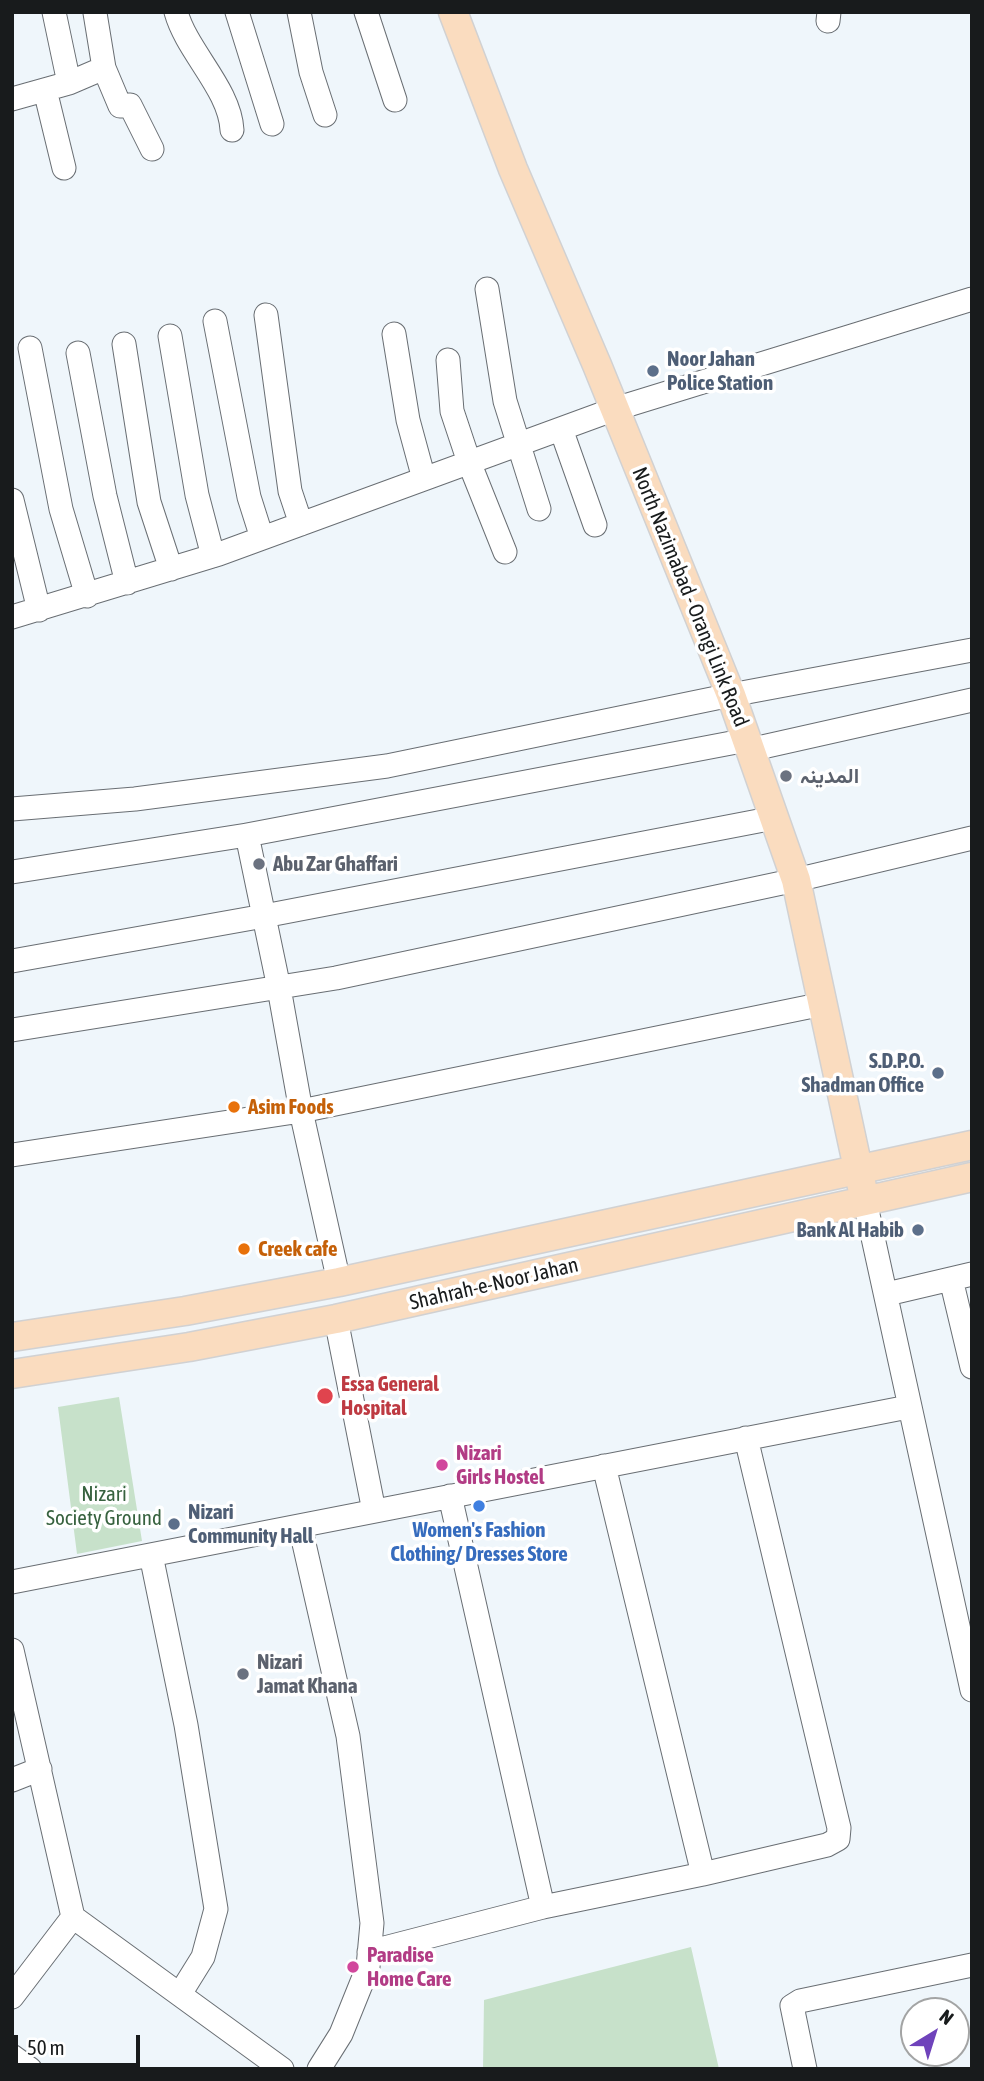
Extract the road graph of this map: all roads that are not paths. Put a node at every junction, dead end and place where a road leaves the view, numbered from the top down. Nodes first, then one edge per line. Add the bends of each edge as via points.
1 (176, 12) edge
2 (237, 12) edge
3 (299, 12) edge
4 (366, 12) edge
5 (453, 12) edge
6 (96, 13) edge
7 (60, 14) edge
8 (104, 68) junction
9 (69, 83) junction
10 (45, 90) junction
11 (12, 99) edge
12 (395, 100) dead end
13 (325, 115) dead end
14 (272, 124) dead end
15 (232, 130) dead end
16 (152, 149) dead end
17 (64, 167) dead end
18 (487, 289) dead end
19 (972, 299) edge
20 (266, 315) dead end
21 (215, 321) dead end
22 (394, 334) dead end
23 (170, 336) dead end
24 (124, 344) dead end
25 (30, 348) dead end
26 (78, 353) dead end
27 (448, 360) dead end
28 (615, 409) junction
29 (561, 429) junction
30 (520, 443) junction
31 (469, 462) junction
32 (425, 478) junction
33 (12, 500) edge
34 (539, 509) dead end
35 (301, 524) junction
36 (596, 525) dead end
37 (262, 538) junction
38 (505, 552) dead end
39 (213, 556) junction
40 (171, 569) junction
41 (127, 583) junction
42 (87, 596) junction
43 (39, 610) junction
44 (12, 617) edge
45 (972, 650) edge
46 (731, 695) junction
47 (972, 700) edge
48 (748, 745) junction
49 (12, 809) edge
50 (774, 818) junction
51 (247, 835) junction
52 (972, 838) edge
53 (12, 872) edge
54 (796, 880) junction
55 (264, 916) junction
56 (12, 961) edge
57 (279, 988) junction
58 (823, 1004) junction
59 (12, 1030) edge
60 (301, 1111) junction
61 (972, 1145) edge
62 (12, 1155) edge
63 (859, 1171) junction
64 (972, 1177) edge
65 (865, 1201) junction
66 (961, 1276) edge
67 (340, 1282) junction
68 (887, 1294) junction
69 (185, 1311) junction
70 (336, 1319) junction
71 (12, 1337) edge
72 (189, 1346) junction
73 (972, 1365) edge
74 (12, 1374) edge
75 (908, 1407) junction
76 (747, 1438) junction
77 (604, 1466) junction
78 (450, 1496) junction
79 (374, 1511) junction
80 (300, 1526) junction
81 (151, 1555) junction
82 (12, 1582) edge
83 (12, 1650) edge
84 (972, 1690) edge
85 (40, 1769) junction
86 (12, 1780) edge
87 (703, 1874) junction
88 (543, 1907) junction
89 (73, 1917) junction
90 (369, 1952) junction
91 (972, 1965) edge
92 (180, 1994) junction
93 (12, 1997) edge
94 (12, 2056) edge
95 (30, 2069) edge
96 (282, 2069) edge
97 (319, 2069) edge
98 (805, 2069) edge

1 - 15 street via 218,88
2 - 14 street
3 - 13 street
4 - 12 street
5 - 28 main road, North Nazimabad - Orangi Link Road via 513,169
6 - 8 street
7 - 9 street
8 - 9 street
8 - 16 street via 120,106 130,104
9 - 10 street
10 - 11 street
10 - 17 street
18 - 30 street via 505,401
19 - 28 street
20 - 35 street via 290,491
21 - 37 street via 248,496
22 - 32 street via 408,420
23 - 39 street via 197,495
24 - 40 street via 149,502
25 - 42 street via 61,509
26 - 41 street
27 - 31 street via 452,411
28 - 29 street
28 - 46 main road, North Nazimabad - Orangi Link Road
29 - 30 street
29 - 36 street
30 - 31 street
30 - 34 street
31 - 32 street
31 - 38 street
32 - 35 street
33 - 43 street
35 - 37 street
37 - 39 street
39 - 40 street
40 - 41 street
41 - 42 street
42 - 43 street
43 - 44 street
45 - 46 street
46 - 48 main road, North Nazimabad - Orangi Link Road
46 - 49 street via 387,766 135,799
47 - 48 street
48 - 50 main road, North Nazimabad - Orangi Link Road
48 - 51 street
50 - 54 main road, North Nazimabad - Orangi Link Road
50 - 55 street
51 - 53 street
51 - 55 street
52 - 54 street
54 - 57 street
54 - 58 main road, North Nazimabad - Orangi Link Road
55 - 56 street
55 - 57 street
57 - 59 street
57 - 60 street
58 - 60 street
58 - 63 main road, North Nazimabad - Orangi Link Road
60 - 62 street
60 - 67 street
61 - 63 main road, Shahrah-e-Noor Jahan
63 - 65 main road, North Nazimabad - Orangi Link Road
63 - 67 main road, Shahrah-e-Noor Jahan
64 - 65 main road, Shahrah-e-Noor Jahan
65 - 68 street
65 - 70 main road, Shahrah-e-Noor Jahan
66 - 68 street
66 - 73 street
67 - 69 main road, Shahrah-e-Noor Jahan
68 - 75 street
69 - 71 main road, Shahrah-e-Noor Jahan
69 - 72 main road
70 - 72 main road, Shahrah-e-Noor Jahan
70 - 79 street
72 - 74 main road, Shahrah-e-Noor Jahan
75 - 76 street
75 - 84 street
76 - 77 street
76 - 87 street via 838,1839
77 - 78 street
77 - 87 street
78 - 79 street
78 - 88 street
79 - 80 street
80 - 81 street
80 - 90 street via 348,1735 372,1923
81 - 82 street
81 - 92 street via 187,1726 216,1909 203,1957
83 - 85 street
85 - 86 street
85 - 89 street
87 - 88 street
88 - 90 street
89 - 92 street
89 - 93 street
90 - 97 street via 368,1967 341,2034
91 - 98 street via 800,2001 792,2006
92 - 96 street
94 - 95 street

